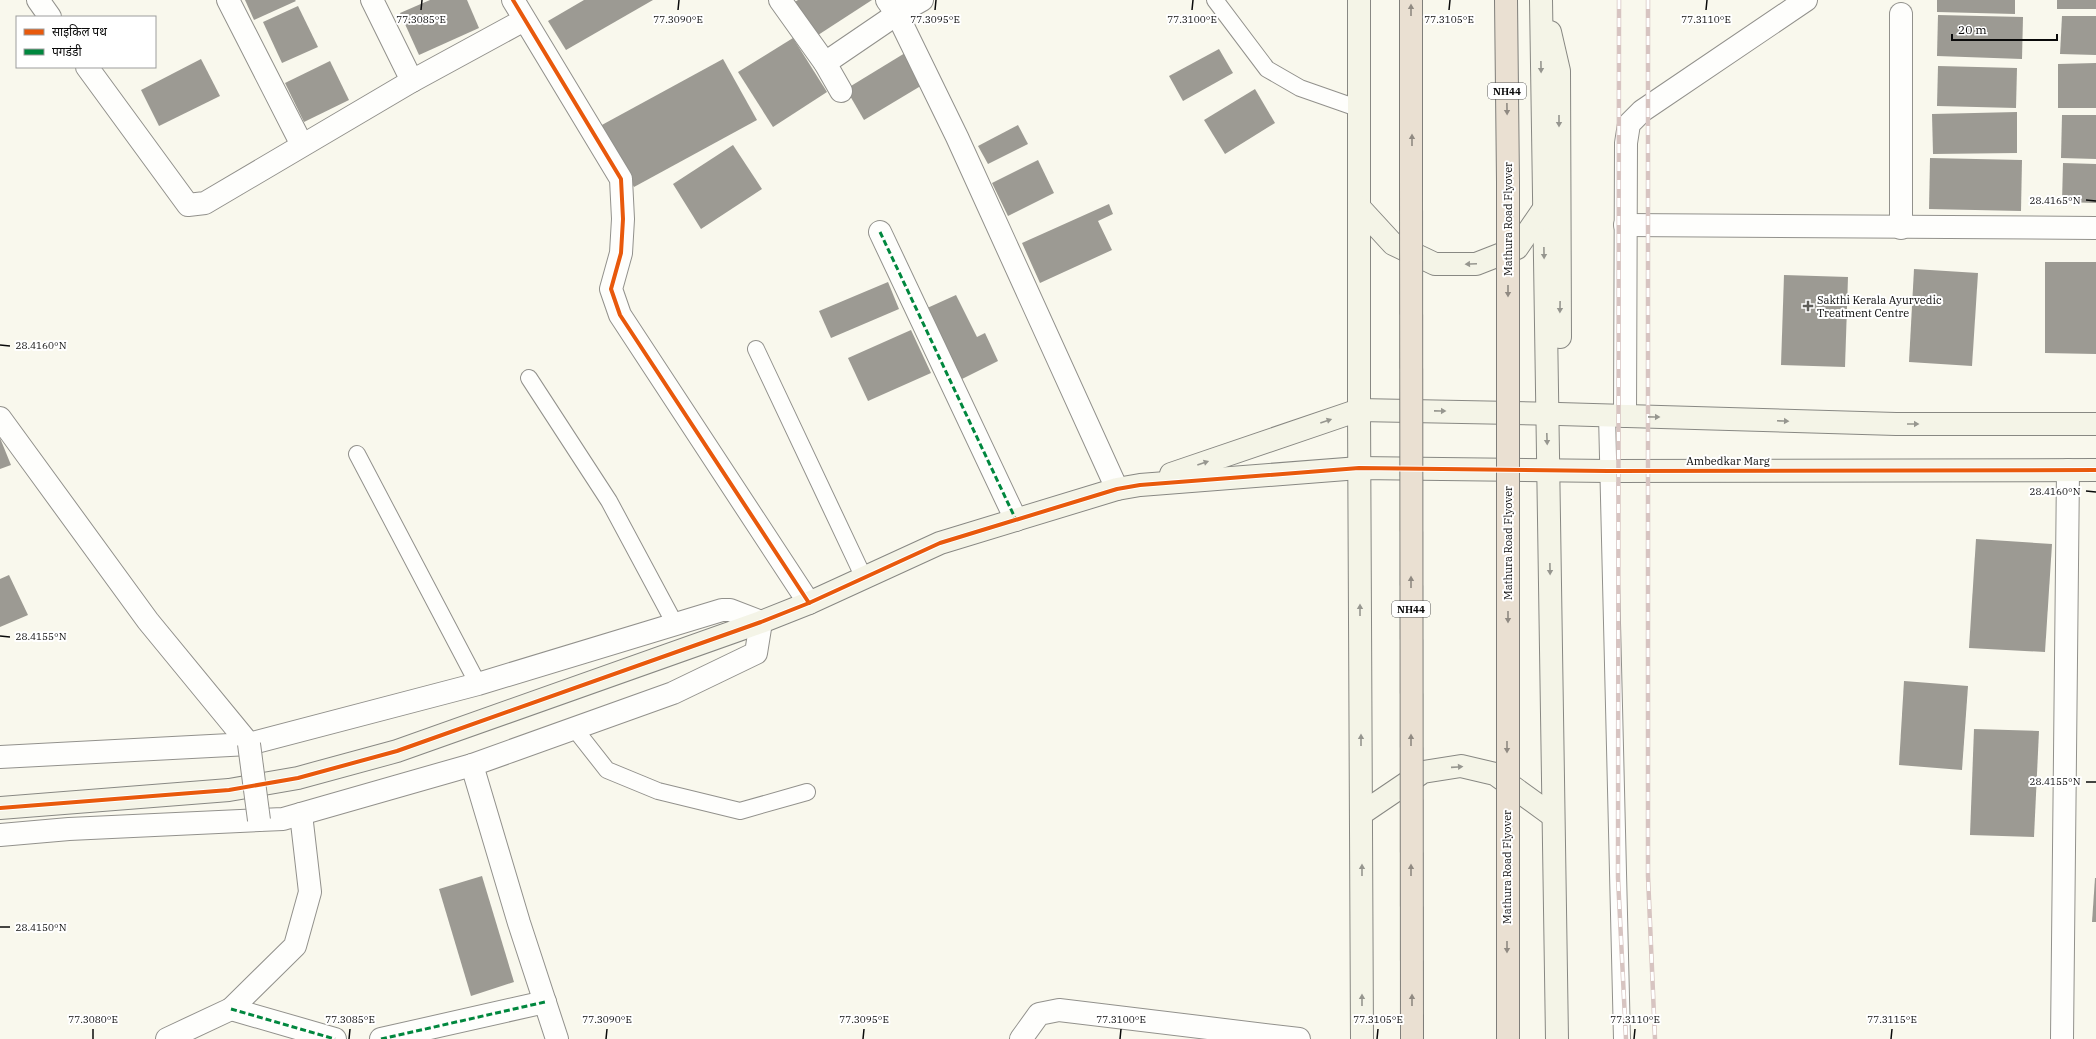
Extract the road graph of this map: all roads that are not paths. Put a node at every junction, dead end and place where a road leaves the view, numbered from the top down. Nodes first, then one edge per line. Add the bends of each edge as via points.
1 (38, 0) edge
2 (228, 0) edge
3 (372, 0) edge
4 (513, 0) edge
5 (780, 0) edge
6 (922, 0) edge
7 (1215, 0) edge
8 (1360, 0) edge
9 (1412, 0) edge
10 (1506, 0) edge
11 (1542, 0) edge
12 (1806, 0) edge
13 (892, 7) edge
14 (1901, 14) dead end
15 (49, 16) edge
16 (524, 20) junction
17 (825, 63) junction
18 (88, 68) edge
19 (412, 81) junction
20 (841, 91) dead end
21 (1360, 109) junction
22 (302, 146) junction
23 (1359, 207) junction
24 (1543, 210) junction
25 (1625, 225) junction
26 (1901, 228) junction
27 (2096, 228) edge
28 (880, 232) dead end
29 (756, 349) dead end
30 (529, 378) dead end
31 (1359, 410) junction
32 (1553, 413) junction
33 (1616, 416) junction
34 (0, 418) edge
35 (2096, 424) edge
36 (357, 454) dead end
37 (1359, 468) junction
38 (1548, 470) junction
39 (2068, 470) junction
40 (2096, 470) edge
41 (1608, 471) junction
42 (1140, 485) junction
43 (1117, 489) junction
44 (1016, 520) junction
45 (864, 578) junction
46 (809, 603) junction
47 (760, 622) junction
48 (675, 624) junction
49 (478, 684) junction
50 (574, 728) junction
51 (249, 744) junction
52 (0, 757) edge
53 (472, 765) junction
54 (807, 792) dead end
55 (0, 808) edge
56 (301, 814) junction
57 (1361, 814) junction
58 (1553, 816) junction
59 (259, 820) junction
60 (0, 835) edge
61 (545, 1002) junction
62 (231, 1009) junction
63 (167, 1039) edge
64 (335, 1039) edge
65 (382, 1039) edge
66 (557, 1039) edge
67 (1021, 1039) edge
68 (1299, 1039) edge
69 (1362, 1039) edge
70 (1412, 1039) edge
71 (1508, 1039) edge
72 (1557, 1039) edge
73 (1622, 1039) edge
74 (2062, 1039) edge

1 - 15 street
2 - 22 street
3 - 19 street
4 - 16 street
5 - 17 street
6 - 13 street
7 - 21 lane via 1267,69 1300,88
8 - 21 street
70 -> 9 highway, NH44, bridge
10 -> 71 highway, Mathura Road Flyover / NH44, bridge
11 -> 24 street
11 -> 32 street via 1559,71 1561,247
12 - 25 street via 1642,111 1629,124 1626,143
13 - 17 street
13 - 43 street via 957,137
14 - 26 street
16 - 19 street
16 - 46 street via 621,179 621,253 611,289 620,315
17 - 20 street
18 - 22 street via 188,205 205,203
19 - 22 street
21 - 23 street
24 -> 23 street via 1518,248 1476,264 1435,264 1393,244
23 - 31 street
24 -> 32 street
25 - 26 street
25 - 33 street
26 - 27 street
28 - 44 street
29 - 45 lane
30 - 48 lane via 609,501
31 -> 32 street
31 - 37 street
42 -> 31 street
32 - 33 street
32 -> 38 street
33 -> 35 street via 1896,424
33 - 41 lane
34 - 51 street via 148,621
36 - 49 lane
37 - 38 street, Ambedkar Marg
37 - 42 street, Ambedkar Marg
57 -> 37 street
38 - 41 street, Ambedkar Marg
38 -> 58 street
39 - 40 street, Ambedkar Marg
39 - 41 street, Ambedkar Marg
39 - 74 street
41 - 73 lane
42 - 43 street
43 - 44 street
44 - 45 street via 940,543
45 - 46 street
46 - 47 street
47 - 48 street via 730,610 722,610
47 - 50 street via 756,653 673,693
47 - 55 street via 397,751 298,778 229,790
48 - 49 street
49 - 51 street
50 - 53 street
50 - 54 lane via 607,770 658,791 740,812
51 - 52 street
51 - 59 street, bridge
53 - 56 street
53 - 61 street
56 - 59 street via 283,819
56 - 62 street via 310,892 295,946
57 -> 58 street via 1423,772 1461,766 1494,774
69 -> 57 street
58 - 72 street
59 - 60 street via 69,829
61 - 65 street
61 - 66 street
62 - 63 street
62 - 64 street
67 - 68 street via 1039,1014 1059,1010

